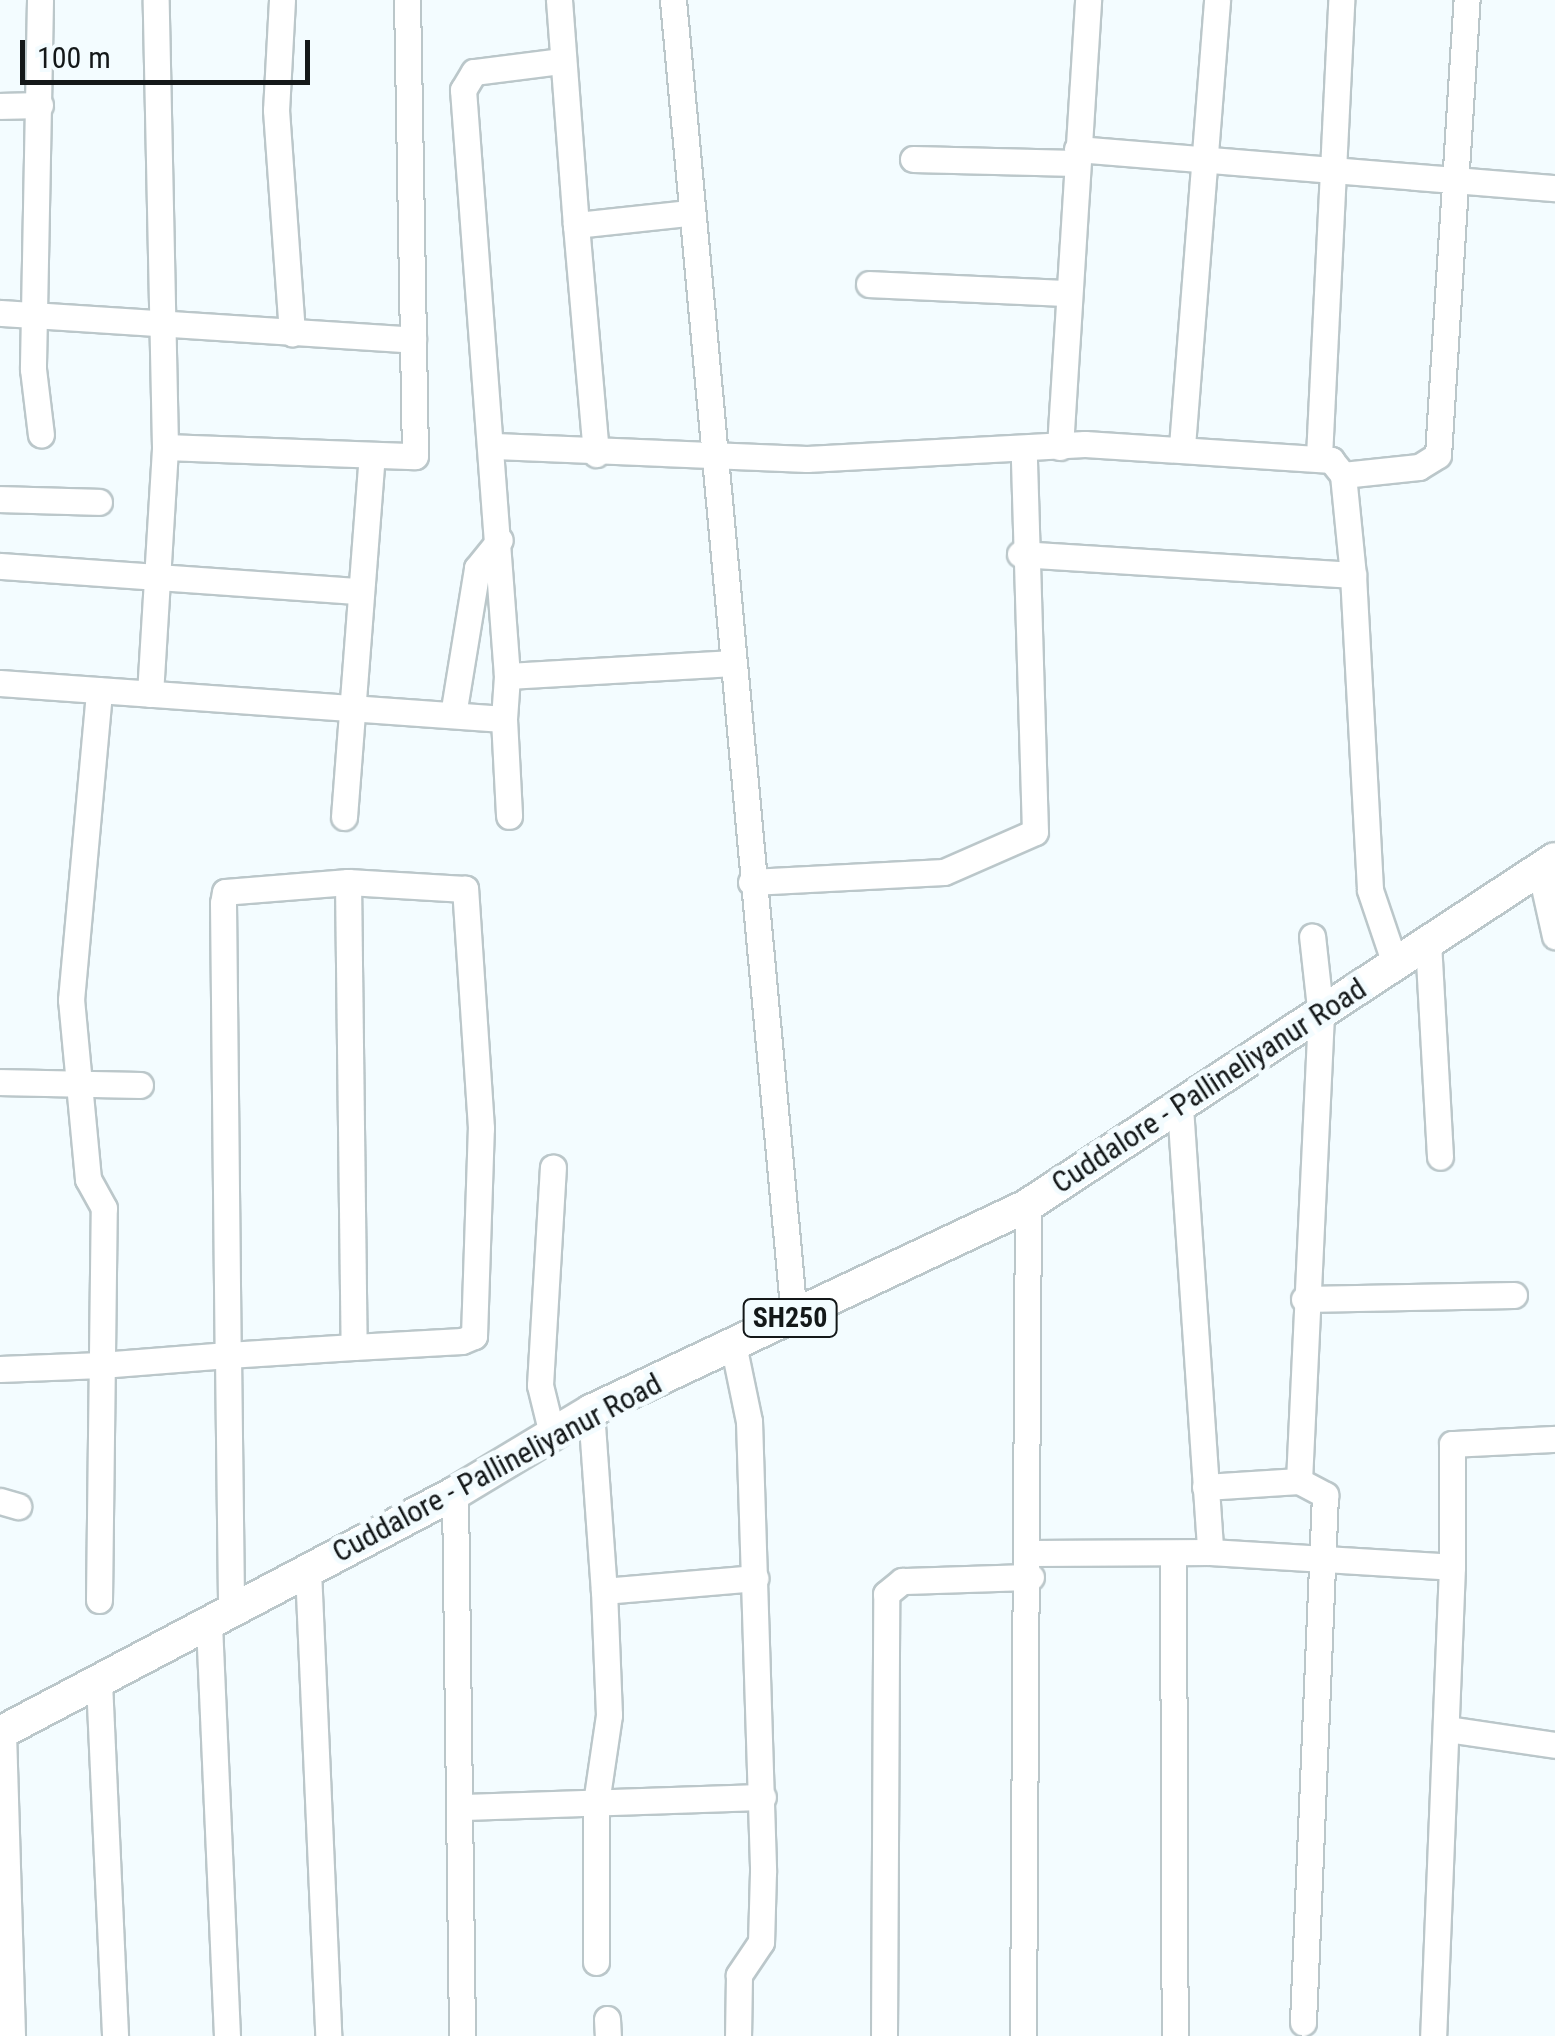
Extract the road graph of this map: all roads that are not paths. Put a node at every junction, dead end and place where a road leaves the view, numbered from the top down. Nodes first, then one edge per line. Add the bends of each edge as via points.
1 (40, 0) edge
2 (156, 0) edge
3 (282, 0) edge
4 (406, 0) edge
5 (558, 0) edge
6 (674, 0) edge
7 (1088, 0) edge
8 (1217, 0) edge
9 (1341, 0) edge
10 (1467, 0) edge
11 (561, 62) junction
12 (40, 105) junction
13 (0, 106) edge
14 (1077, 156) junction
15 (1206, 158) junction
16 (913, 159) dead end
17 (1331, 168) junction
18 (1456, 180) junction
19 (1555, 188) edge
20 (688, 213) junction
21 (576, 225) junction
22 (869, 284) dead end
23 (1069, 293) junction
24 (0, 312) edge
25 (36, 315) junction
26 (166, 324) junction
27 (292, 333) junction
28 (413, 340) junction
29 (41, 435) dead end
30 (495, 446) junction
31 (1182, 446) junction
32 (165, 448) junction
33 (1060, 448) junction
34 (1024, 452) junction
35 (596, 454) junction
36 (710, 455) junction
37 (372, 457) junction
38 (1319, 457) junction
39 (1343, 476) junction
40 (0, 499) edge
41 (99, 502) dead end
42 (500, 540) junction
43 (1020, 554) junction
44 (0, 566) edge
45 (164, 572) junction
46 (1354, 576) junction
47 (358, 591) junction
48 (730, 663) junction
49 (507, 676) junction
50 (0, 684) edge
51 (99, 690) junction
52 (150, 694) junction
53 (346, 708) junction
54 (453, 715) junction
55 (504, 719) junction
56 (508, 816) dead end
57 (344, 817) dead end
58 (1548, 864) edge
59 (348, 882) junction
60 (751, 882) junction
61 (1312, 936) dead end
62 (1555, 936) edge
63 (1428, 942) junction
64 (1395, 964) junction
65 (1320, 1016) junction
66 (0, 1082) edge
67 (83, 1083) junction
68 (140, 1084) dead end
69 (1180, 1107) junction
70 (1440, 1157) dead end
71 (553, 1168) dead end
72 (1028, 1205) junction
73 (1514, 1295) dead end
74 (1304, 1299) junction
75 (794, 1316) junction
76 (733, 1344) junction
77 (354, 1346) junction
78 (228, 1356) junction
79 (100, 1365) junction
80 (0, 1368) edge
81 (591, 1410) junction
82 (552, 1434) junction
83 (1555, 1439) edge
84 (1299, 1482) junction
85 (1205, 1487) junction
86 (455, 1493) junction
87 (1210, 1552) junction
88 (1174, 1553) junction
89 (1321, 1558) junction
90 (1031, 1565) junction
91 (1452, 1568) junction
92 (308, 1570) junction
93 (755, 1578) junction
94 (604, 1591) junction
95 (99, 1600) dead end
96 (220, 1618) junction
97 (98, 1682) junction
98 (1447, 1730) junction
99 (2, 1733) edge
100 (1555, 1744) edge
101 (763, 1797) junction
102 (596, 1803) junction
103 (462, 1807) junction
104 (596, 1962) dead end
105 (1304, 2023) dead end
106 (12, 2036) edge
107 (115, 2036) edge
108 (228, 2036) edge
109 (328, 2036) edge
110 (462, 2036) edge
111 (738, 2036) edge
112 (884, 2036) edge
113 (1023, 2036) edge
114 (1175, 2036) edge
115 (1432, 2036) edge

1 - 12 street
2 - 26 street
3 - 27 street via 276,110
4 - 28 street
5 - 11 street
6 - 20 street
7 - 14 street
8 - 15 street
9 - 17 street
10 - 18 street
11 - 21 street
11 - 30 street via 474,72 463,90
12 - 13 street
12 - 25 street
14 - 15 street
14 - 16 street
14 - 23 street
15 - 17 street
15 - 31 street
17 - 18 street
17 - 38 street
18 - 19 street
18 - 39 street via 1438,455 1419,466
20 - 21 street
20 - 36 street
21 - 35 street
22 - 23 street
23 - 33 street
24 - 25 street
25 - 26 street
25 - 29 street
26 - 27 street
26 - 32 street
27 - 28 street
28 - 37 street via 418,449 408,458
30 - 35 street
30 - 42 street
31 - 33 street
31 - 38 street
32 - 37 street
32 - 45 street
33 - 34 street
34 - 36 street
34 - 43 street
35 - 36 street
36 - 48 street
37 - 47 street
38 - 39 street
39 - 46 street
40 - 41 street
42 - 49 street
42 - 54 street via 477,568
43 - 46 street
43 - 60 street via 1035,832 944,872
44 - 45 street
45 - 47 street
45 - 52 street
46 - 64 street via 1370,890
47 - 53 street
48 - 49 street
48 - 60 street
49 - 55 street
50 - 51 street
51 - 52 street
51 - 67 street via 70,1000
52 - 53 street
53 - 54 street
53 - 57 street
54 - 55 street
55 - 56 street
58 - 62 street
58 - 63 main road, Cuddalore - Pallineliyanur Road / SH250
59 - 77 street
59 - 77 street via 455,885 469,896 481,1128 474,1336
59 - 78 street via 225,892
60 - 75 street
61 - 65 street
63 - 64 main road, Cuddalore - Pallineliyanur Road / SH250
63 - 70 street
64 - 65 main road, Cuddalore - Pallineliyanur Road / SH250
65 - 69 main road, Cuddalore - Pallineliyanur Road / SH250
65 - 74 street
66 - 67 street
67 - 68 street
67 - 79 street via 88,1179 104,1208
69 - 72 main road, Cuddalore - Pallineliyanur Road / SH250
69 - 85 street
71 - 82 street via 540,1385
72 - 75 main road, Cuddalore - Pallineliyanur Road / SH250
72 - 90 street
73 - 74 street
74 - 84 street
75 - 76 main road, Cuddalore - Pallineliyanur Road / SH250
76 - 81 main road, Cuddalore - Pallineliyanur Road / SH250
76 - 93 street via 748,1421
77 - 78 street
78 - 79 street
78 - 96 street
79 - 80 street
79 - 95 street
81 - 82 main road, Cuddalore - Pallineliyanur Road / SH250
81 - 94 street
82 - 86 main road, Cuddalore - Pallineliyanur Road / SH250
83 - 91 street via 1452,1444
84 - 85 street
84 - 89 street via 1325,1495
85 - 87 street
86 - 92 main road, Cuddalore - Pallineliyanur Road / SH250
86 - 103 street
87 - 88 street
87 - 89 street
88 - 90 street
88 - 114 street
89 - 91 street
89 - 105 street
90 - 112 street via 902,1581 886,1594
90 - 113 street
91 - 98 street
92 - 96 main road, Cuddalore - Pallineliyanur Road / SH250
92 - 109 street
93 - 94 street
93 - 101 street
94 - 102 street via 609,1714
96 - 97 main road, Cuddalore - Pallineliyanur Road / SH250
96 - 108 street
97 - 99 main road, Cuddalore - Pallineliyanur Road / SH250
97 - 107 street
98 - 100 street
98 - 115 street
99 - 106 street
101 - 102 street
101 - 111 street via 763,1924 739,1975
102 - 103 street
102 - 104 street
103 - 110 street

